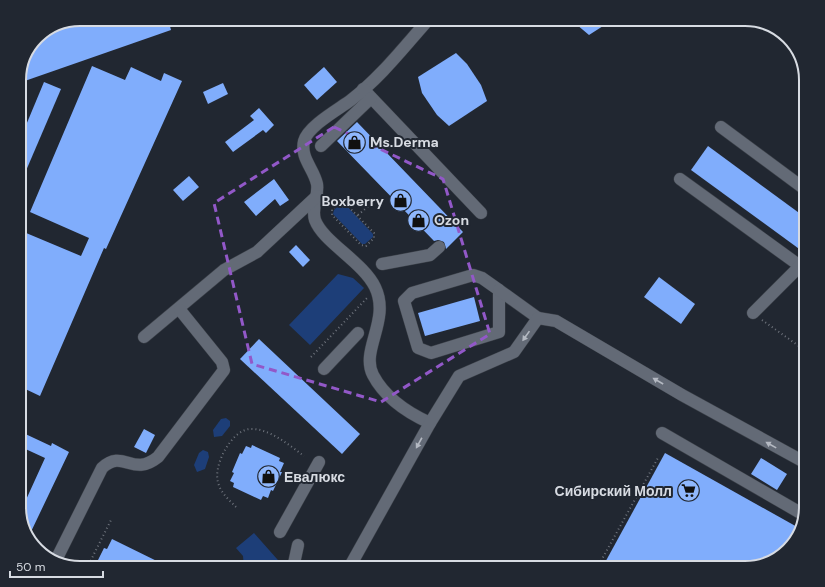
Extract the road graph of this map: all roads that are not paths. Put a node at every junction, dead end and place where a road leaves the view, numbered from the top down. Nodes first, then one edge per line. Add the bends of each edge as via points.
1 (423, 26) edge
2 (367, 93) junction
3 (721, 128) dead end
4 (321, 146) dead end
5 (680, 179) dead end
6 (799, 185) edge
7 (317, 196) junction
8 (481, 213) dead end
9 (440, 247) dead end
10 (799, 260) edge
11 (382, 264) dead end
12 (799, 267) edge
13 (499, 290) junction
14 (180, 310) junction
15 (753, 313) road end
16 (538, 318) junction
17 (358, 333) dead end
18 (144, 337) dead end
19 (324, 369) dead end
20 (430, 423) junction
21 (662, 433) dead end
22 (799, 459) edge
23 (319, 462) dead end
24 (799, 512) edge
25 (280, 532) dead end
26 (298, 545) dead end
27 (58, 556) edge
28 (295, 561) edge
29 (353, 561) edge

1 - 2 street via 378,76
2 - 4 street
2 - 7 street via 326,118 304,142 306,160 317,184
2 - 8 street
3 - 6 street
5 - 10 street
7 - 14 street via 257,252 224,270
7 - 20 street via 314,207 315,219 321,230 365,272 376,289 380,310 370,369 382,389 396,402 411,414
9 - 11 street via 430,255
12 - 15 street
13 - 13 street via 500,332 453,341 431,353 418,348 404,301 412,293 473,275
13 - 16 street
14 - 18 street
14 - 27 street via 222,362 224,370 158,457 141,467 116,460 102,468
16 -> 20 street via 514,352 459,376
22 -> 16 street via 556,322
17 - 19 street
20 -> 29 street
21 - 24 street
23 - 25 street
26 - 28 street

